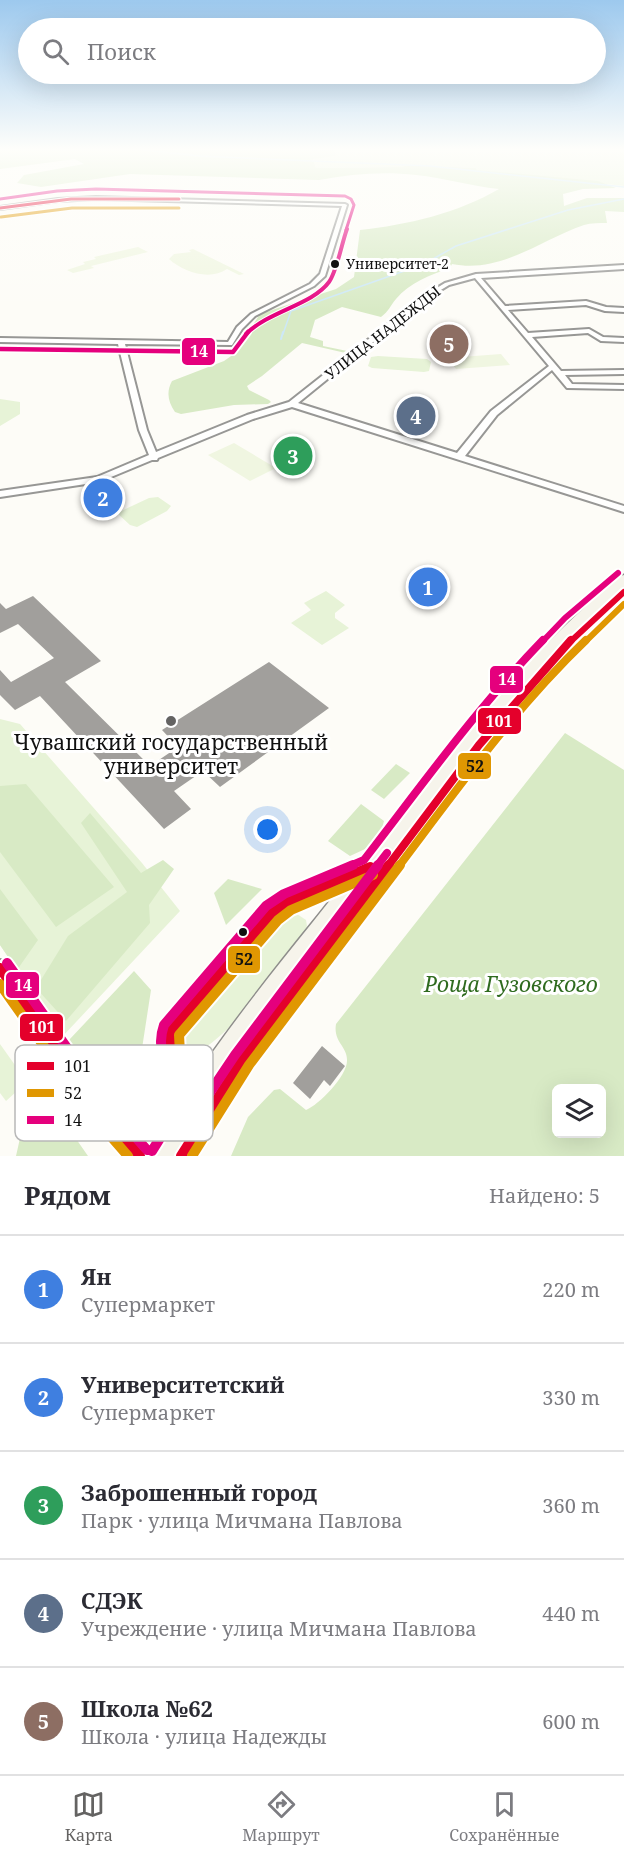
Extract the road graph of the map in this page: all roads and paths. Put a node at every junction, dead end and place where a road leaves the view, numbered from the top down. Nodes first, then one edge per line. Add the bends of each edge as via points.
1 (37, 203) edge
2 (279, 203) edge
3 (0, 208) edge
4 (624, 267) edge
5 (476, 276) junction
6 (503, 308) junction
7 (624, 310) edge
8 (526, 335) junction
9 (0, 340) edge
10 (624, 340) edge
11 (121, 342) junction
12 (556, 369) junction
13 (624, 372) edge
14 (624, 387) edge
15 (292, 404) junction
16 (459, 457) junction
17 (154, 459) junction
18 (0, 494) edge
19 (624, 509) edge
20 (624, 580) edge
21 (624, 592) edge
22 (576, 627) junction
23 (0, 968) edge
24 (55, 1045) edge
25 (213, 1089) edge
26 (127, 1141) edge
27 (172, 1141) edge
28 (188, 1141) edge
29 (140, 1156) edge
30 (160, 1156) edge
31 (181, 1156) edge

1 - 3 street
2 - 11 street via 345,205 324,275 253,315 230,344
4 - 5 street, УЛИЦА НАДЕЖДЫ
5 - 6 street
5 - 15 street, УЛИЦА НАДЕЖДЫ via 447,284 424,297
6 - 7 street via 586,303
6 - 8 street
8 - 10 street via 589,331 601,339
8 - 12 street
9 - 11 street
11 - 17 street
12 - 13 street
12 - 14 street via 570,386
12 - 16 street via 494,413
15 - 16 street
15 - 17 street via 250,417
16 - 19 street
17 - 18 street via 90,482
20 - 22 main road
21 - 22 main road
22 - 25 main road via 474,742 408,827 256,1041
23 - 24 street
26 - 29 street
27 - 30 main road
28 - 31 main road

